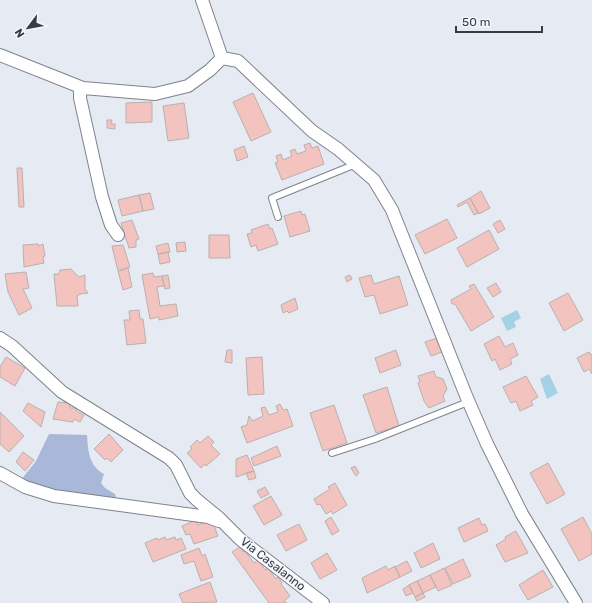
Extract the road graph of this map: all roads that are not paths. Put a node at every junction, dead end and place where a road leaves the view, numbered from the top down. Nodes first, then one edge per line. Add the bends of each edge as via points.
1 (202, 0) edge
2 (0, 55) edge
3 (222, 58) junction
4 (80, 87) junction
5 (356, 164) junction
6 (278, 217) dead end
7 (118, 235) dead end
8 (0, 338) edge
9 (468, 402) junction
10 (332, 453) dead end
11 (0, 472) edge
12 (224, 524) junction
13 (323, 603) edge
14 (576, 603) edge

1 - 3 street
2 - 4 street
3 - 4 street via 200,79 188,86 155,94
3 - 5 street via 238,61 312,131
4 - 7 street via 80,98 102,197 111,225
5 - 6 lane via 272,198
5 - 9 street via 374,180 392,210
8 - 12 street, Via Casalanno via 62,392 169,458 176,465 190,493
9 - 10 lane
9 - 14 street via 522,514
11 - 12 street via 25,486 54,496 208,517
12 - 13 street, Via Casalanno

